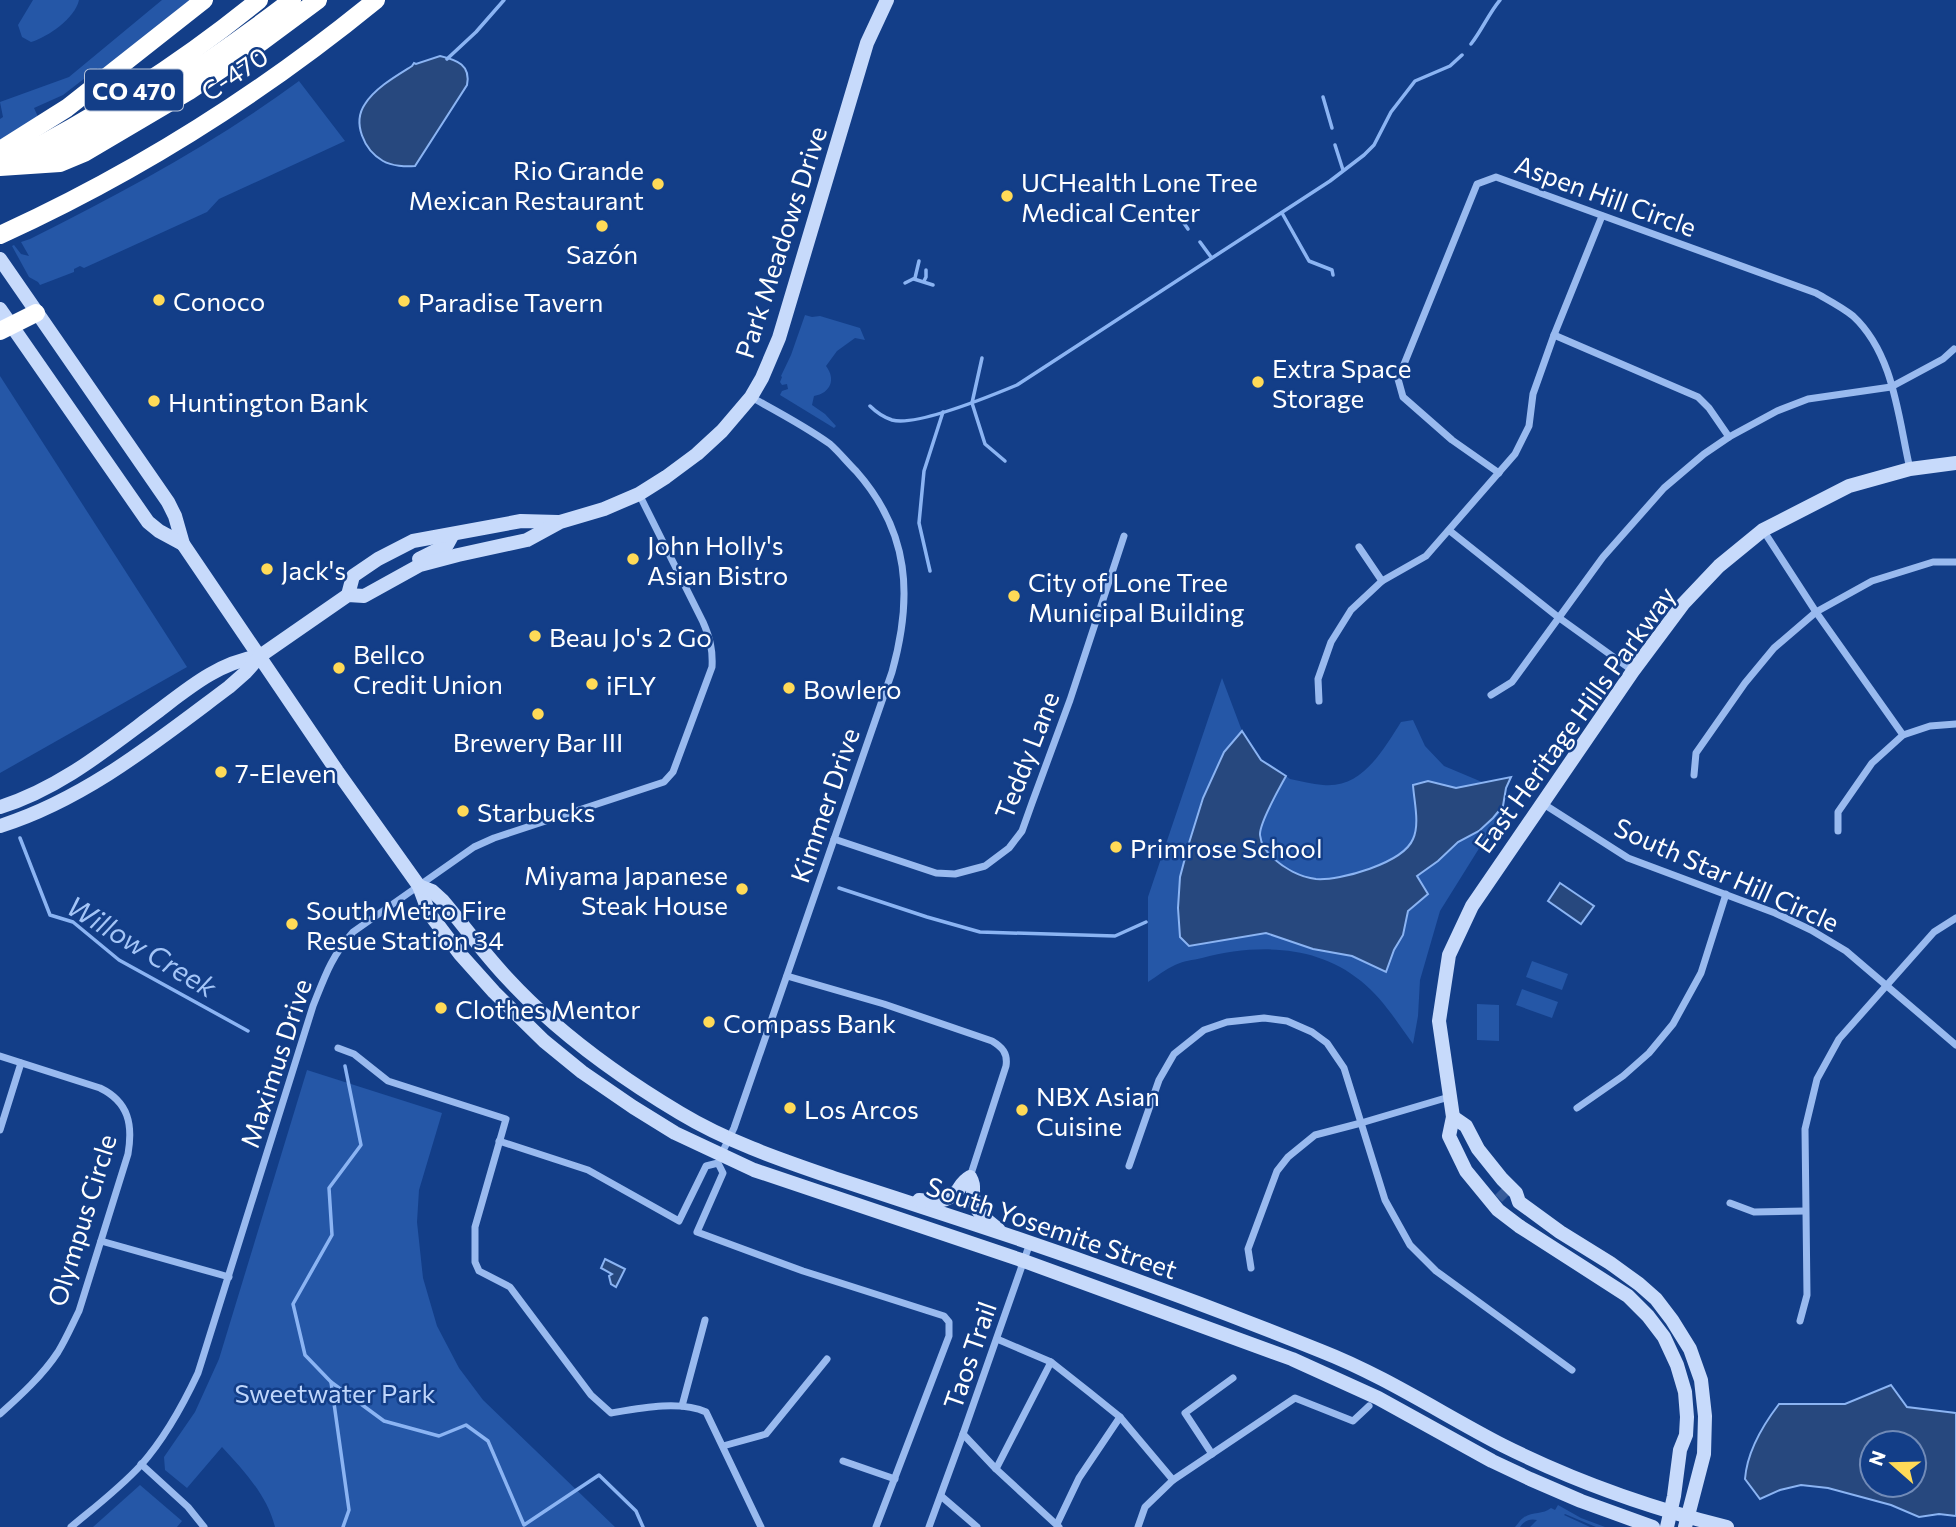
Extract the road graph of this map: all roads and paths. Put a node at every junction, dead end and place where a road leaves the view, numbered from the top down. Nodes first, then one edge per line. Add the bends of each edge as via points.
1 (204, 0) edge
2 (259, 0) edge
3 (292, 0) edge
4 (318, 0) edge
5 (376, 0) edge
6 (887, 0) edge
7 (0, 150) edge
8 (35, 164) junction
9 (0, 166) edge
10 (1602, 216) junction
11 (0, 235) edge
12 (0, 259) edge
13 (0, 309) edge
14 (36, 313) junction
15 (6, 329) edge
16 (1554, 335) junction
17 (1954, 349) dead end
18 (1891, 387) junction
19 (751, 397) junction
20 (1729, 437) junction
21 (1956, 463) edge
22 (1910, 469) junction
23 (1499, 473) junction
24 (639, 494) junction
25 (521, 522) junction
26 (560, 522) junction
27 (1763, 530) junction
28 (1450, 531) junction
29 (453, 534) junction
30 (1124, 536) dead end
31 (183, 544) junction
32 (1359, 547) dead end
33 (458, 555) junction
34 (1956, 562) edge
35 (1382, 581) junction
36 (368, 593) junction
37 (348, 595) junction
38 (1816, 612) junction
39 (1558, 617) junction
40 (260, 656) junction
41 (1633, 671) junction
42 (1491, 695) dead end
43 (1319, 701) dead end
44 (1956, 724) edge
45 (1903, 735) junction
46 (1694, 775) dead end
47 (1541, 803) junction
48 (0, 807) edge
49 (0, 826) edge
50 (1838, 831) dead end
51 (834, 839) junction
52 (419, 886) junction
53 (1726, 894) junction
54 (1956, 918) edge
55 (787, 976) junction
56 (1885, 985) junction
57 (1956, 1045) edge
58 (338, 1048) dead end
59 (0, 1056) edge
60 (21, 1063) junction
61 (1449, 1097) junction
62 (1577, 1108) dead end
63 (1453, 1117) junction
64 (1361, 1123) junction
65 (0, 1130) edge
66 (729, 1138) junction
67 (499, 1141) junction
68 (721, 1156) junction
69 (1479, 1156) junction
70 (1129, 1166) dead end
71 (1466, 1171) junction
72 (970, 1177) junction
73 (1481, 1192) junction
74 (1505, 1193) junction
75 (893, 1197) junction
76 (1730, 1203) dead end
77 (1805, 1211) junction
78 (1507, 1217) junction
79 (1003, 1233) junction
80 (101, 1241) junction
81 (1030, 1243) junction
82 (1024, 1261) junction
83 (1251, 1268) dead end
84 (229, 1277) junction
85 (705, 1320) dead end
86 (1800, 1321) dead end
87 (997, 1339) junction
88 (827, 1359) dead end
89 (1051, 1362) junction
90 (1572, 1370) dead end
91 (1233, 1378) dead end
92 (682, 1406) junction
93 (1369, 1406) dead end
94 (0, 1415) edge
95 (1120, 1417) junction
96 (963, 1434) junction
97 (723, 1446) junction
98 (1212, 1454) junction
99 (843, 1461) dead end
100 (141, 1464) junction
101 (996, 1469) junction
102 (895, 1479) junction
103 (1173, 1480) junction
104 (941, 1496) junction
105 (1669, 1520) edge
106 (1686, 1522) edge
107 (1058, 1526) edge
108 (71, 1527) edge
109 (204, 1527) edge
110 (761, 1527) edge
111 (876, 1527) edge
112 (929, 1527) edge
113 (977, 1527) edge
114 (1139, 1527) edge
115 (1653, 1527) edge
116 (1727, 1527) edge

1 - 7 highway via 67,108
2 - 9 highway, C-470 / CO 470 via 126,94
3 - 8 highway via 194,71
4 - 8 highway via 228,65 113,137 68,160
5 - 11 highway, C-470 / CO 470 via 207,123 127,171
6 - 19 main road, Park Meadows Drive via 867,43 779,338
8 - 9 highway
10 - 16 street
10 - 18 street, Aspen Hill Circle via 1816,293 1865,328 1881,355
10 - 23 street, Aspen Hill Circle via 1496,177 1477,184 1398,379 1402,397
12 - 14 main road, South Yosemite Street
13 - 15 main road, South Yosemite Street
14 - 15 highway
14 - 31 main road, South Yosemite Street via 170,506
15 - 31 main road, South Yosemite Street via 148,522
16 - 20 street via 1698,397
16 - 23 street via 1533,394 1530,426
17 - 18 street
18 - 20 street via 1808,400
18 - 22 street, Aspen Hill Circle
19 - 24 main road, Park Meadows Drive via 703,449
19 - 51 street, Kimmer Drive via 836,450 883,510 902,560 900,641
20 - 39 street via 1664,488
21 - 22 main road, East Heritage Hills Parkway
22 - 27 main road, East Heritage Hills Parkway via 1849,486
23 - 28 street
24 - 26 main road, Park Meadows Drive
24 - 52 street, Maximus Drive via 684,581 713,651 712,667 673,772 664,782 494,838
25 - 26 main road, Park Meadows Drive
25 - 29 main road, Park Meadows Drive
25 - 33 main road via 510,532 471,541
26 - 33 main road, Park Meadows Drive via 527,540
27 - 38 street
27 - 41 main road, East Heritage Hills Parkway via 1682,604
28 - 35 street via 1426,556
28 - 39 street
29 - 36 main road via 447,545 373,582
29 - 37 main road, Park Meadows Drive via 413,541 378,559 353,576
30 - 51 street, Teddy Lane via 1070,701 1022,831 1009,848 985,866 955,874 936,873
31 - 40 main road, South Yosemite Street
32 - 35 street
33 - 36 main road, Park Meadows Drive via 420,565
34 - 38 street via 1933,562 1871,581
35 - 43 street via 1351,610 1331,642 1318,679
36 - 37 main road, Park Meadows Drive
37 - 40 main road, Park Meadows Drive
38 - 45 street
38 - 46 street via 1774,648 1745,682 1696,753
39 - 41 street
39 - 42 street via 1512,682
40 - 48 main road, Park Meadows Drive via 221,667 69,776
40 - 49 main road, Park Meadows Drive via 229,687 118,768 53,805
40 - 52 main road, South Yosemite Street
41 - 47 main road, East Heritage Hills Parkway
44 - 45 street
45 - 50 street via 1872,762 1848,796 1838,812
47 - 53 street, South Star Hill Circle via 1628,858
47 - 61 main road, East Heritage Hills Parkway via 1472,906 1449,955 1439,1021
51 - 55 street, Kimmer Drive
52 - 66 main road, South Yosemite Street via 443,901 508,979 569,1037 643,1091
52 - 68 main road, South Yosemite Street via 429,913 460,954 544,1041 633,1107
52 - 84 street, Maximus Drive via 353,933 330,962
53 - 56 street, South Star Hill Circle via 1811,930 1846,951
53 - 62 street via 1701,974 1673,1024 1623,1076
54 - 56 street via 1934,933
55 - 66 street, Kimmer Drive
55 - 72 street via 884,1004 1000,1046 1006,1066
56 - 57 street, South Star Hill Circle
56 - 77 street via 1839,1038 1817,1079 1805,1129
58 - 67 street via 354,1054 388,1081 506,1119
59 - 60 street, Olympus Circle
60 - 65 street
60 - 80 street, Olympus Circle via 111,1093 129,1120 128,1154
61 - 63 main road, East Heritage Hills Parkway
61 - 64 street
63 - 69 main road, East Heritage Hills Parkway via 1466,1126
63 - 71 main road, East Heritage Hills Parkway via 1449,1136
64 - 70 street via 1344,1068 1312,1032 1287,1021 1264,1018 1227,1021 1204,1030 1174,1054 1159,1080
64 - 83 street via 1315,1135 1277,1171 1248,1250
64 - 90 street via 1385,1200 1410,1245 1436,1271
66 - 68 street, Kimmer Drive
66 - 75 main road, South Yosemite Street
67 - 92 street via 475,1227 479,1271 510,1287 591,1395 611,1413
67 - 102 street via 588,1170 678,1221 706,1166 718,1163 723,1173 697,1232 944,1316 949,1336
68 - 82 main road, South Yosemite Street via 802,1188
69 - 71 main road
69 - 74 main road, East Heritage Hills Parkway
69 - 74 main road, East Heritage Hills Parkway via 1516,1193
71 - 73 main road, East Heritage Hills Parkway
72 - 75 main road via 953,1196 936,1202
72 - 79 main road via 978,1210
73 - 74 main road
73 - 78 main road, East Heritage Hills Parkway
74 - 78 main road
74 - 106 main road, East Heritage Hills Parkway via 1639,1283 1690,1349 1701,1380 1705,1416 1704,1454
75 - 79 main road, South Yosemite Street
76 - 77 street via 1754,1212
77 - 86 street via 1807,1295
78 - 105 main road, East Heritage Hills Parkway via 1628,1296 1664,1337 1685,1392 1687,1417
79 - 81 main road, South Yosemite Street
80 - 84 street
80 - 94 street, Olympus Circle via 79,1311 57,1354
81 - 82 street, Taos Trail
81 - 105 main road, South Yosemite Street via 1328,1353 1501,1444
82 - 87 street, Taos Trail
82 - 115 main road, South Yosemite Street via 1292,1359 1378,1398 1530,1479
84 - 100 street, Maximus Drive via 198,1373 181,1408
85 - 92 street
87 - 89 street
87 - 96 street, Taos Trail
88 - 97 street via 766,1434
89 - 95 street
89 - 101 street
91 - 98 street via 1185,1413
92 - 97 street via 706,1412
93 - 98 street via 1353,1421 1295,1398
95 - 103 street
95 - 107 street via 1079,1478
96 - 101 street, Taos Trail
96 - 104 street
97 - 110 street
98 - 103 street
99 - 102 street
100 - 108 street, Maximus Drive
100 - 109 street
101 - 107 street, Taos Trail
102 - 111 street
103 - 114 street via 1145,1507
104 - 112 street
104 - 113 street
105 - 106 main road, South Yosemite Street
106 - 116 main road, South Yosemite Street

